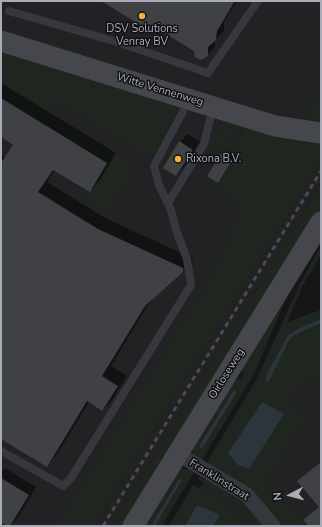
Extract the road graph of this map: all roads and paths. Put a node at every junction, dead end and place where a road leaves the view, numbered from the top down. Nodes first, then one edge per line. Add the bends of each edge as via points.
1 (258, 1) edge
2 (9, 11) dead end
3 (1, 42) edge
4 (190, 99) junction
5 (213, 106) junction
6 (321, 133) edge
7 (168, 203) junction
8 (321, 222) edge
9 (1, 451) edge
10 (178, 454) junction
11 (133, 526) edge
12 (273, 526) edge

1 - 2 lane via 208,73 117,42
3 - 4 street, Witte Vennenweg
4 - 5 street, Witte Vennenweg
4 - 7 lane via 154,166 159,185
5 - 6 street, Witte Vennenweg via 275,126
5 - 7 lane via 204,144
7 - 9 lane via 187,259 191,285 72,478 63,486
8 - 10 street, Oirloseweg
10 - 11 street, Oirloseweg
10 - 12 street, Franklinstraat via 248,495

